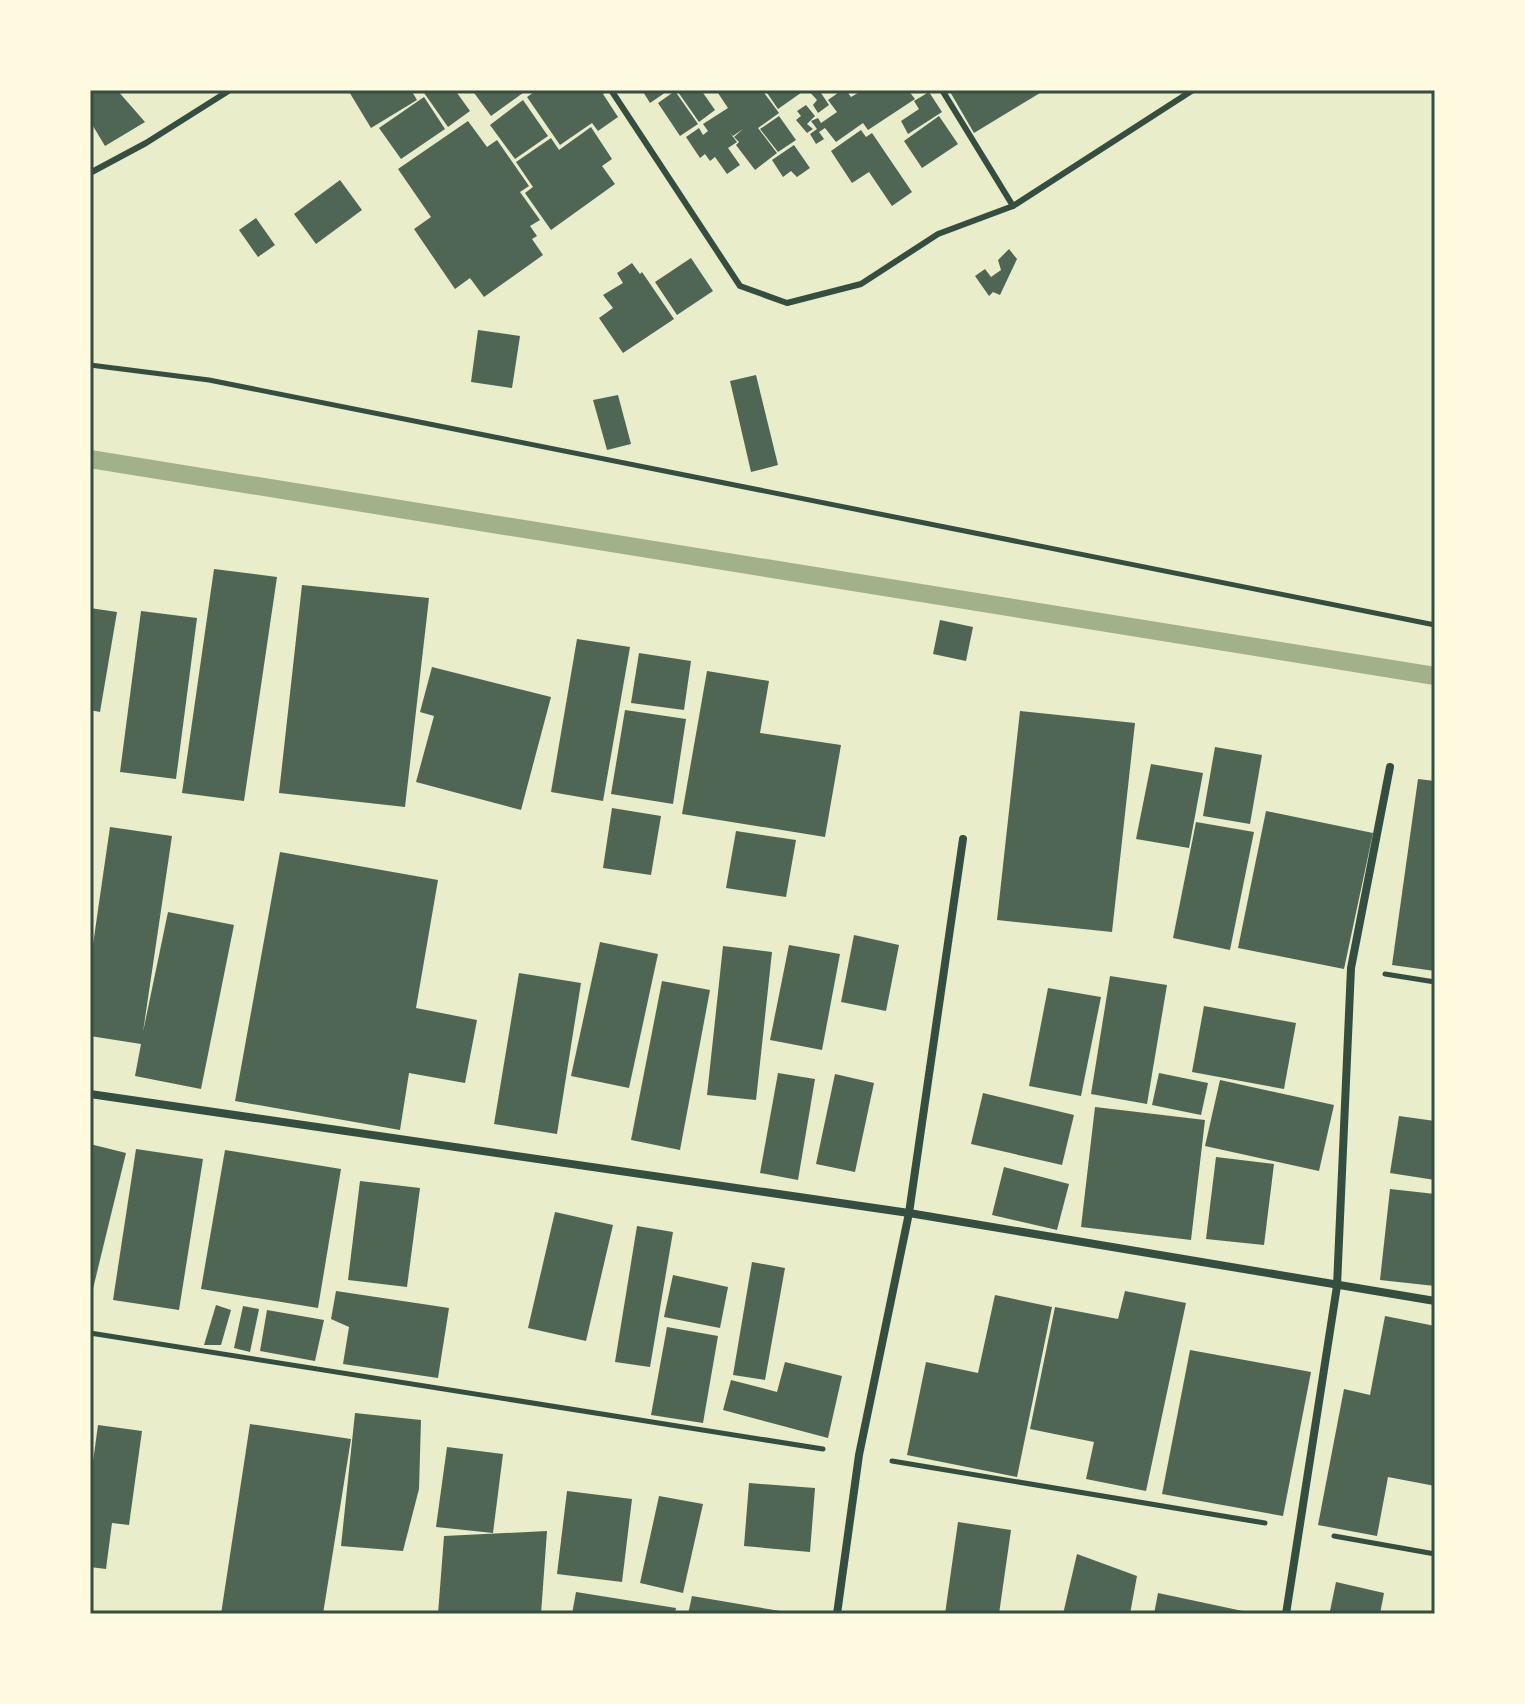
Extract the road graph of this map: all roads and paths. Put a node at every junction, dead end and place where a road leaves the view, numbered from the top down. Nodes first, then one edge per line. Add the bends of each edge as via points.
1 (230, 90) edge
2 (611, 90) edge
3 (942, 90) edge
4 (1193, 90) edge
5 (90, 173) edge
6 (1013, 206) junction
7 (90, 365) edge
8 (1435, 625) edge
9 (1390, 767) dead end
10 (963, 839) dead end
11 (1351, 968) junction
12 (1435, 982) edge
13 (90, 1094) edge
14 (909, 1213) junction
15 (1337, 1286) junction
16 (1435, 1301) edge
17 (90, 1333) edge
18 (859, 1455) junction
19 (1300, 1530) junction
20 (1435, 1554) edge
21 (837, 1614) edge
22 (1286, 1614) edge

1 - 5 lane
2 - 6 lane via 740,286 787,303 861,284 938,234
3 - 6 lane
4 - 6 lane
7 - 8 path via 209,380
9 - 11 street
10 - 14 street
11 - 12 path
11 - 15 street
13 - 14 street
14 - 15 street
14 - 18 street
15 - 16 street
15 - 19 street
17 - 18 path
18 - 19 path
18 - 21 street
19 - 20 path
19 - 22 street

